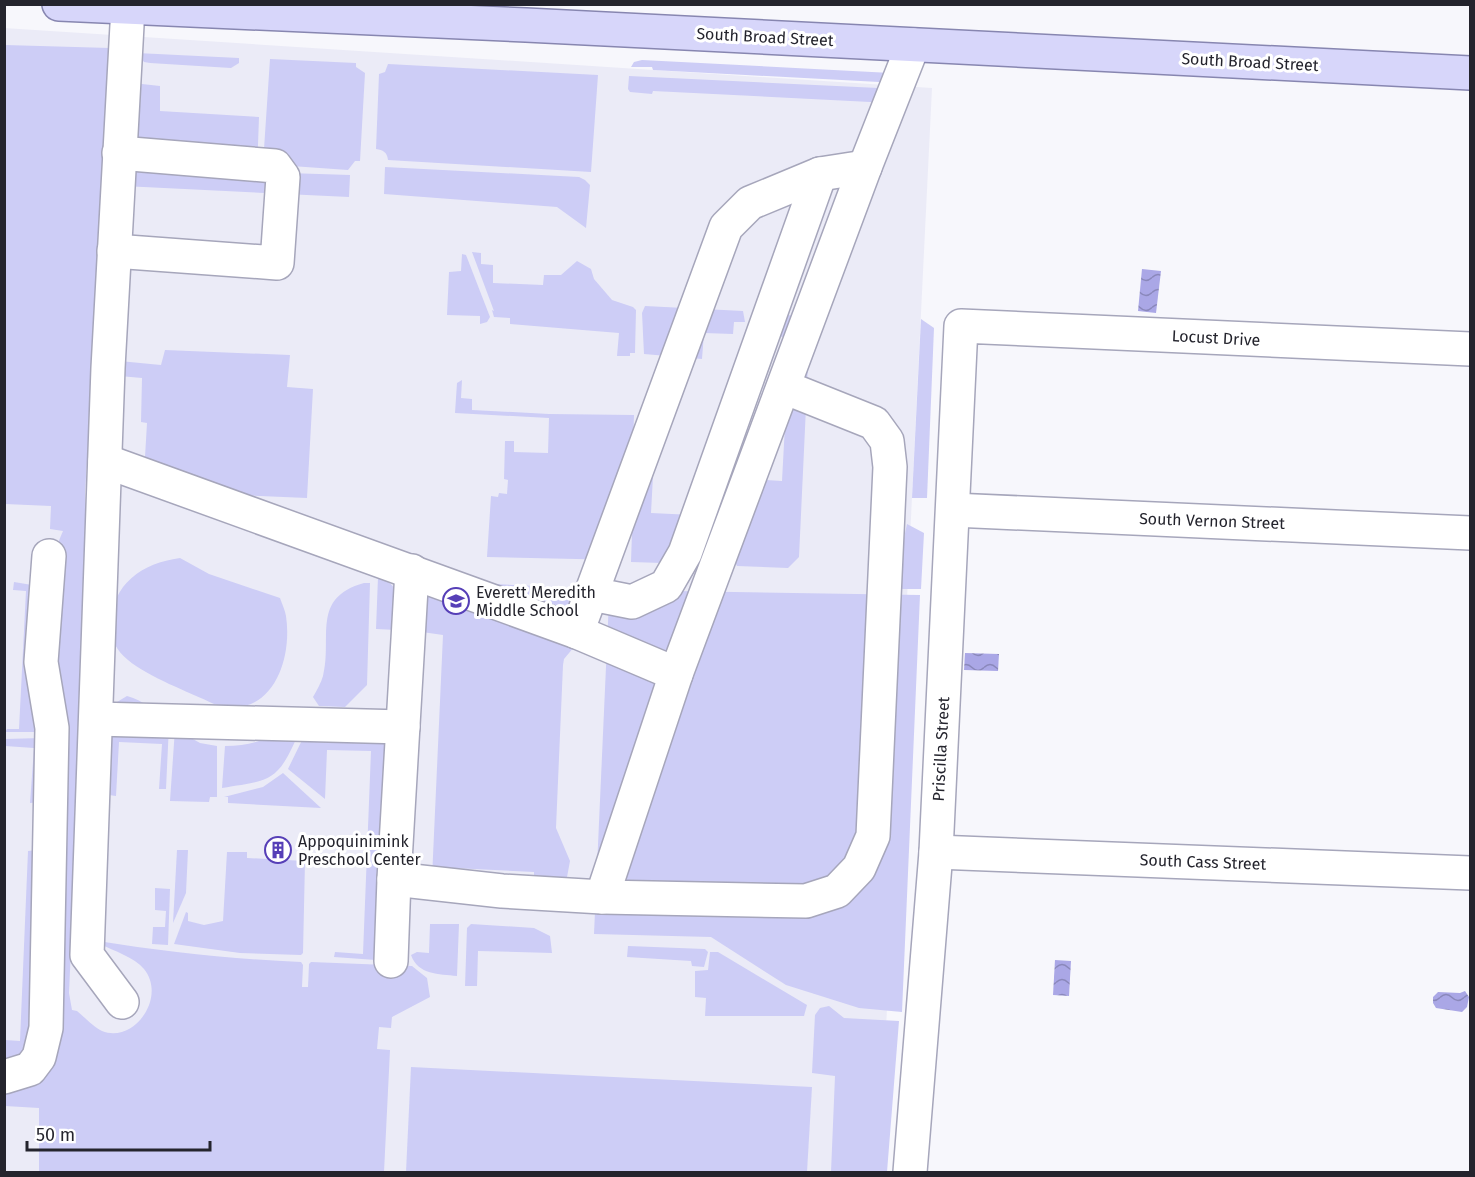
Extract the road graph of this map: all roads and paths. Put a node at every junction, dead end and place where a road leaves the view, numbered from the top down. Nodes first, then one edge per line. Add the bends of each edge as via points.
1 (59, 4) edge
2 (128, 8) junction
3 (526, 15) edge
4 (913, 45) junction
5 (1470, 73) edge
6 (119, 153) junction
7 (865, 167) junction
8 (820, 174) junction
9 (114, 251) junction
10 (961, 326) joint
11 (1470, 350) edge
12 (784, 387) junction
13 (105, 461) junction
14 (953, 510) junction
15 (1470, 533) edge
16 (49, 556) dead end
17 (412, 571) junction
18 (592, 594) junction
19 (577, 632) junction
20 (676, 674) junction
21 (96, 718) junction
22 (403, 727) junction
23 (936, 852) junction
24 (1470, 873) edge
25 (394, 879) junction
26 (602, 897) junction
27 (391, 961) dead end
28 (122, 1002) dead end
29 (4, 1077) edge
30 (910, 1173) edge

1 - 2 main road, South Broad Street
2 - 3 main road, South Broad Street
2 - 6 street
3 - 4 main road, South Broad Street
4 - 5 main road, South Broad Street
4 - 7 street
6 - 9 street
6 - 9 street via 275,166 283,177 277,263
7 - 8 street
7 - 12 street
8 - 18 street via 750,203 726,227
8 - 18 street via 685,553 666,586 632,602
9 - 13 street
10 - 11 street, Locust Drive
10 - 14 street, Priscilla Street
12 - 20 street
12 - 26 street via 874,423 887,441 890,467 873,836 859,868 837,891 807,901
13 - 17 street
13 - 21 street
14 - 15 street, South Vernon Street
14 - 23 street, Priscilla Street
16 - 29 street via 41,662 52,728 46,1028 39,1057 30,1069
17 - 19 street
17 - 22 street
18 - 19 street
19 - 20 street
20 - 26 street
21 - 22 street
21 - 28 street via 87,955
22 - 25 street
23 - 24 street, South Cass Street
23 - 30 street, Priscilla Street
25 - 26 street
25 - 27 street

